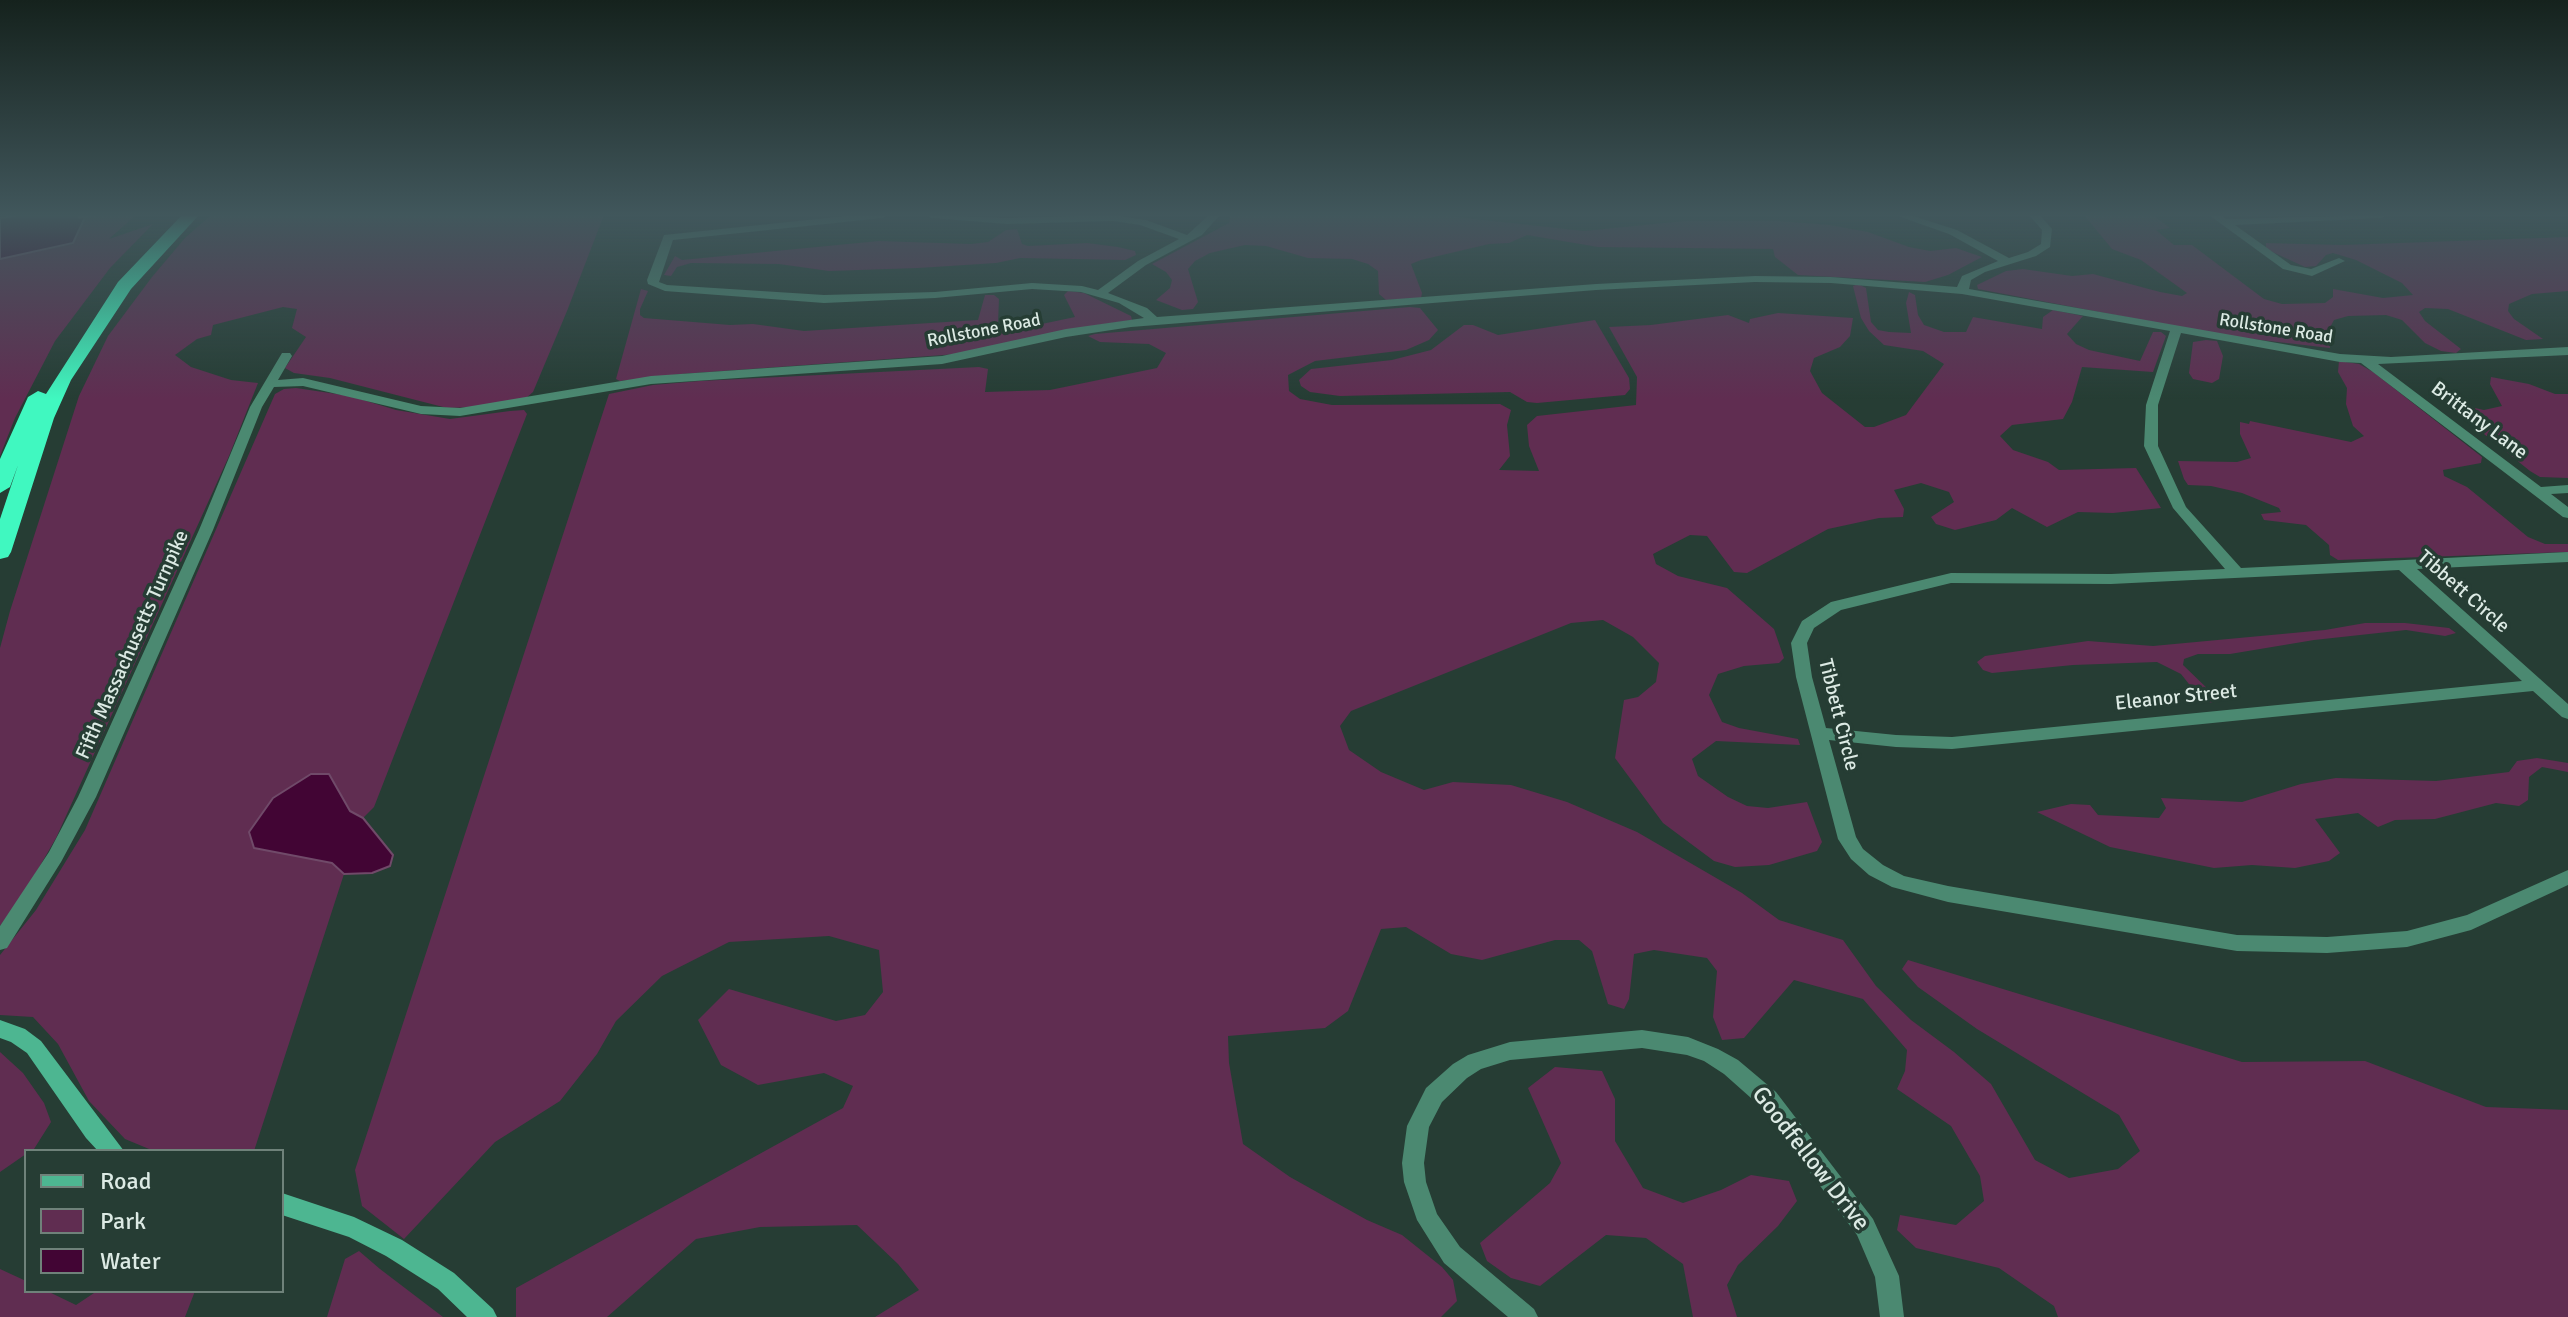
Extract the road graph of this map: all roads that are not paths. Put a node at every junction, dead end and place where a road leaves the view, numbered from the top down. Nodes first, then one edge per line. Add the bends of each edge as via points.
1 (118, 276) edge
2 (133, 276) edge
3 (654, 276) edge
4 (1124, 276) edge
5 (1970, 276) edge
6 (1962, 291) junction
7 (1101, 293) junction
8 (1154, 321) junction
9 (2176, 330) junction
10 (2568, 351) edge
11 (286, 356) dead end
12 (2364, 360) junction
13 (268, 384) junction
14 (0, 487) edge
15 (2568, 489) edge
16 (2538, 491) junction
17 (2568, 514) edge
18 (0, 552) edge
19 (2568, 557) edge
20 (2403, 565) junction
21 (2235, 571) junction
22 (2536, 685) junction
23 (2568, 713) edge
24 (1820, 733) junction
25 (2568, 877) edge
26 (0, 942) edge
27 (0, 1029) edge
28 (111, 1149) edge
29 (284, 1205) edge
30 (485, 1317) edge
31 (1526, 1317) edge
32 (1892, 1317) edge

1 - 14 highway via 65,347 19,435
2 - 18 highway via 62,380 44,418
3 - 7 street via 654,284 665,288 810,298 1032,286
4 - 7 street
5 - 6 street
6 - 8 street, Rollstone Road via 1831,280 1725,280
6 - 9 street, Rollstone Road
7 - 8 street
8 - 13 street, Rollstone Road via 1075,331 942,360 651,380 460,412 421,410 303,382
9 - 12 street, Rollstone Road
9 - 21 street via 2152,405 2151,446 2175,500
10 - 12 street, Rollstone Road
11 - 13 street, Fifth Massachusetts Turnpike
12 - 16 street, Brittany Lane
13 - 26 street, Fifth Massachusetts Turnpike via 87,797
15 - 16 street
16 - 17 street, Brittany Lane
19 - 20 street
20 - 21 street, Tibbett Circle
20 - 22 street, Tibbett Circle
21 - 24 street, Tibbett Circle via 2111,579 1951,578 1836,606 1799,637
22 - 23 street, Tibbett Circle
22 - 24 street, Eleanor Street via 1952,743
24 - 25 street, Tibbett Circle via 1841,823 1857,854 1899,882 1948,894 2237,943 2327,945 2407,939 2471,922
27 - 28 main road via 34,1047
29 - 30 main road via 394,1248 446,1281
31 - 32 street, Goodfellow Drive via 1452,1255 1428,1220 1413,1163 1418,1126 1434,1095 1475,1062 1510,1051 1642,1039 1711,1055 1768,1099 1865,1227 1887,1276

